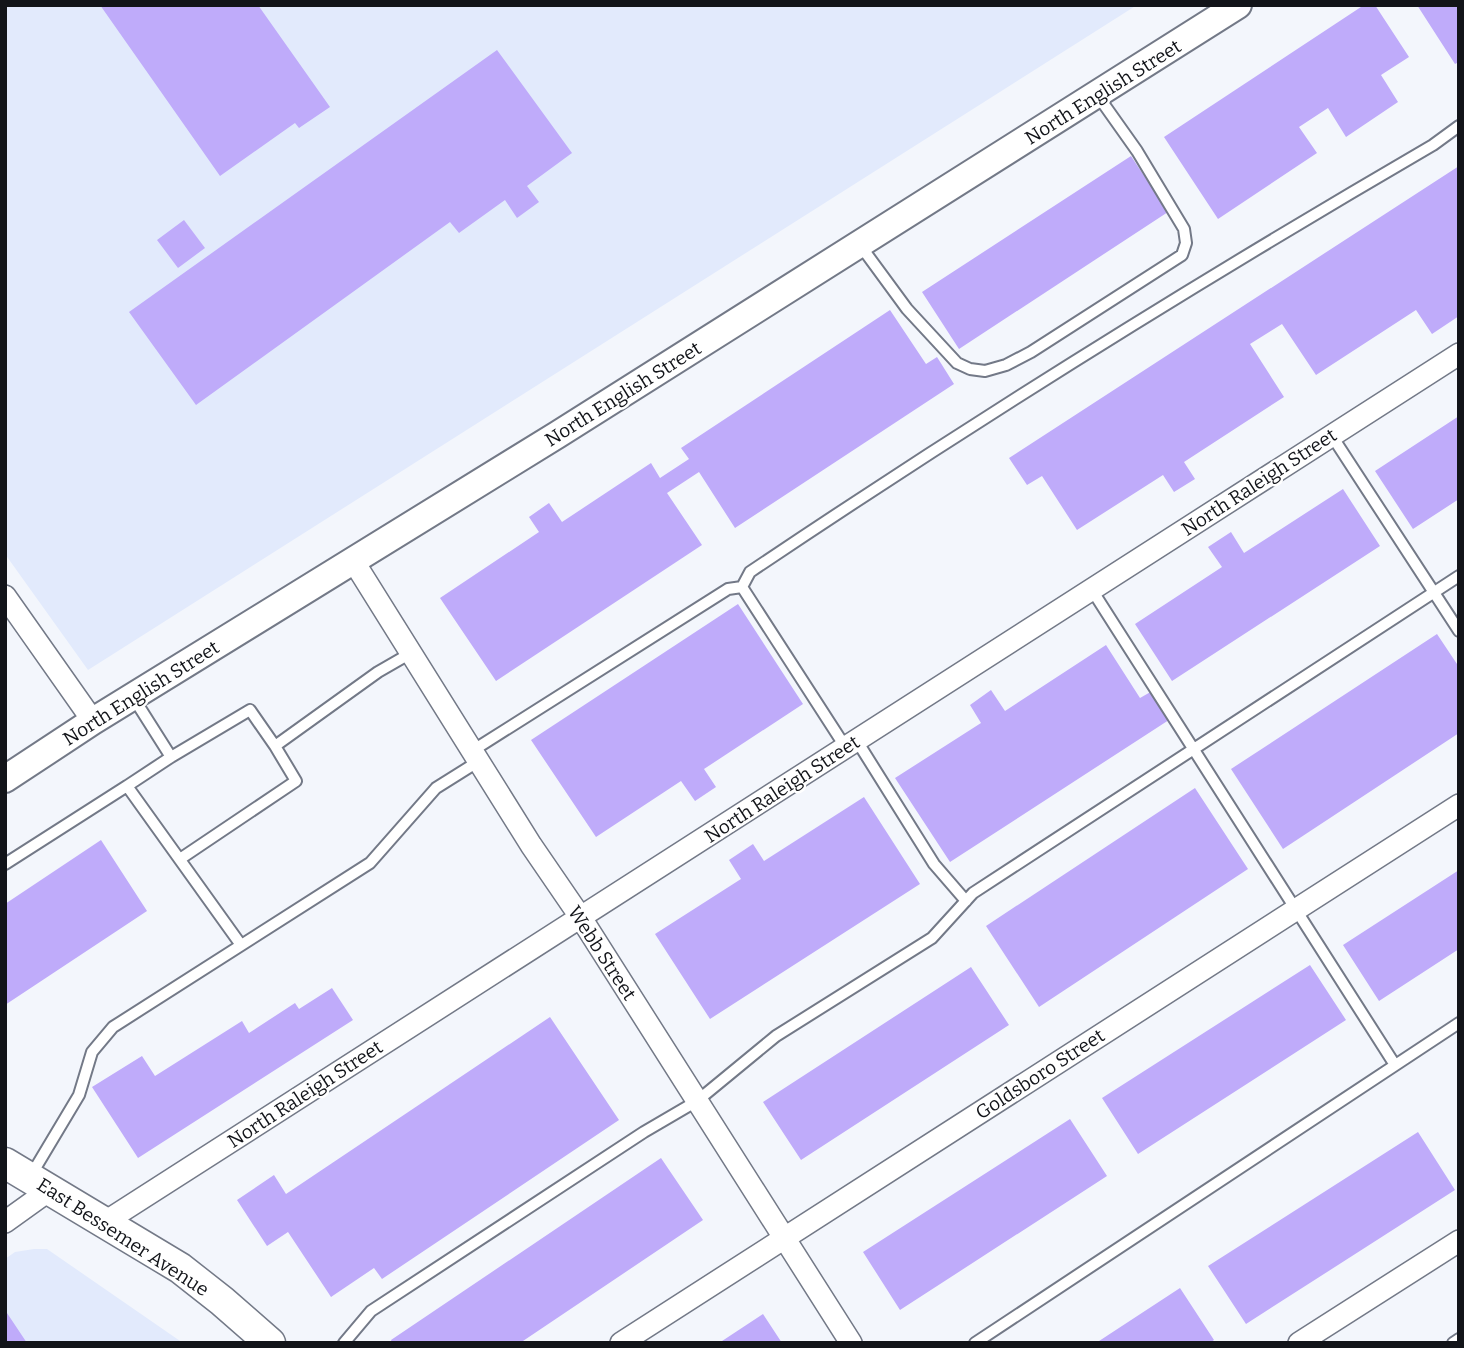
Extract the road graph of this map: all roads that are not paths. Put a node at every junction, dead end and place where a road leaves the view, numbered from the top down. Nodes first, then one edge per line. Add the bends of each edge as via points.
1 (1238, 5) edge
2 (1098, 96) junction
3 (1459, 126) edge
4 (860, 245) junction
5 (1459, 354) edge
6 (1332, 436) junction
7 (354, 562) junction
8 (1459, 576) edge
9 (742, 587) junction
10 (1092, 590) junction
11 (1433, 592) junction
12 (5, 596) edge
13 (1459, 631) edge
14 (411, 653) junction
15 (133, 697) junction
16 (93, 722) junction
17 (851, 744) junction
18 (275, 746) junction
19 (1193, 748) junction
20 (475, 756) junction
21 (171, 757) junction
22 (5, 779) edge
23 (127, 786) junction
24 (1459, 805) edge
25 (180, 859) junction
26 (5, 864) edge
27 (966, 901) junction
28 (1297, 909) junction
29 (581, 918) junction
30 (241, 945) junction
31 (1459, 1023) edge
32 (1395, 1065) junction
33 (697, 1101) junction
34 (29, 1176) edge
35 (5, 1222) edge
36 (105, 1222) junction
37 (785, 1239) junction
38 (1459, 1241) edge
39 (1459, 1339) edge
40 (270, 1343) edge
41 (344, 1343) edge
42 (621, 1343) edge
43 (851, 1343) edge
44 (975, 1343) edge
45 (1299, 1343) edge
46 (1453, 1343) edge

1 - 2 street, North English Street
2 - 4 street, North English Street
2 - 4 lane via 1164,194 1184,229 1186,243 1182,255 1068,329 1006,365 985,371 970,369 957,363 929,335
3 - 9 lane via 1259,246 854,502 750,572
4 - 7 street, North English Street
5 - 6 street, North Raleigh Street
6 - 10 street, North Raleigh Street
6 - 11 lane
7 - 14 street, Webb Street
7 - 15 street, North English Street
8 - 11 lane
9 - 17 lane
9 - 20 lane via 728,589
10 - 17 street, North Raleigh Street
10 - 19 lane
11 - 13 lane
11 - 19 lane
12 - 16 street
14 - 18 lane
14 - 20 street, Webb Street
15 - 16 street, North English Street
15 - 21 lane
16 - 22 street, North English Street
17 - 27 lane via 934,864
17 - 29 street, North Raleigh Street
18 - 21 lane via 250,710
18 - 25 lane via 296,781
19 - 27 lane
19 - 28 lane
20 - 29 street, Webb Street
20 - 30 lane via 436,788 370,863
21 - 23 lane
23 - 25 lane
23 - 26 lane
24 - 28 street, Goldsboro Street
25 - 30 lane
27 - 33 lane via 932,938 776,1036
28 - 32 lane
28 - 37 street, Goldsboro Street
29 - 33 street, Webb Street
29 - 36 street, North Raleigh Street
30 - 34 lane via 113,1027 92,1052 79,1095
31 - 32 lane
32 - 44 lane
33 - 37 street, Webb Street
33 - 41 lane via 371,1311
34 - 35 street
34 - 36 main road, East Bessemer Avenue
36 - 40 main road, East Bessemer Avenue via 180,1268
37 - 42 street, Goldsboro Street
37 - 43 street, Webb Street
38 - 45 street
39 - 46 lane

